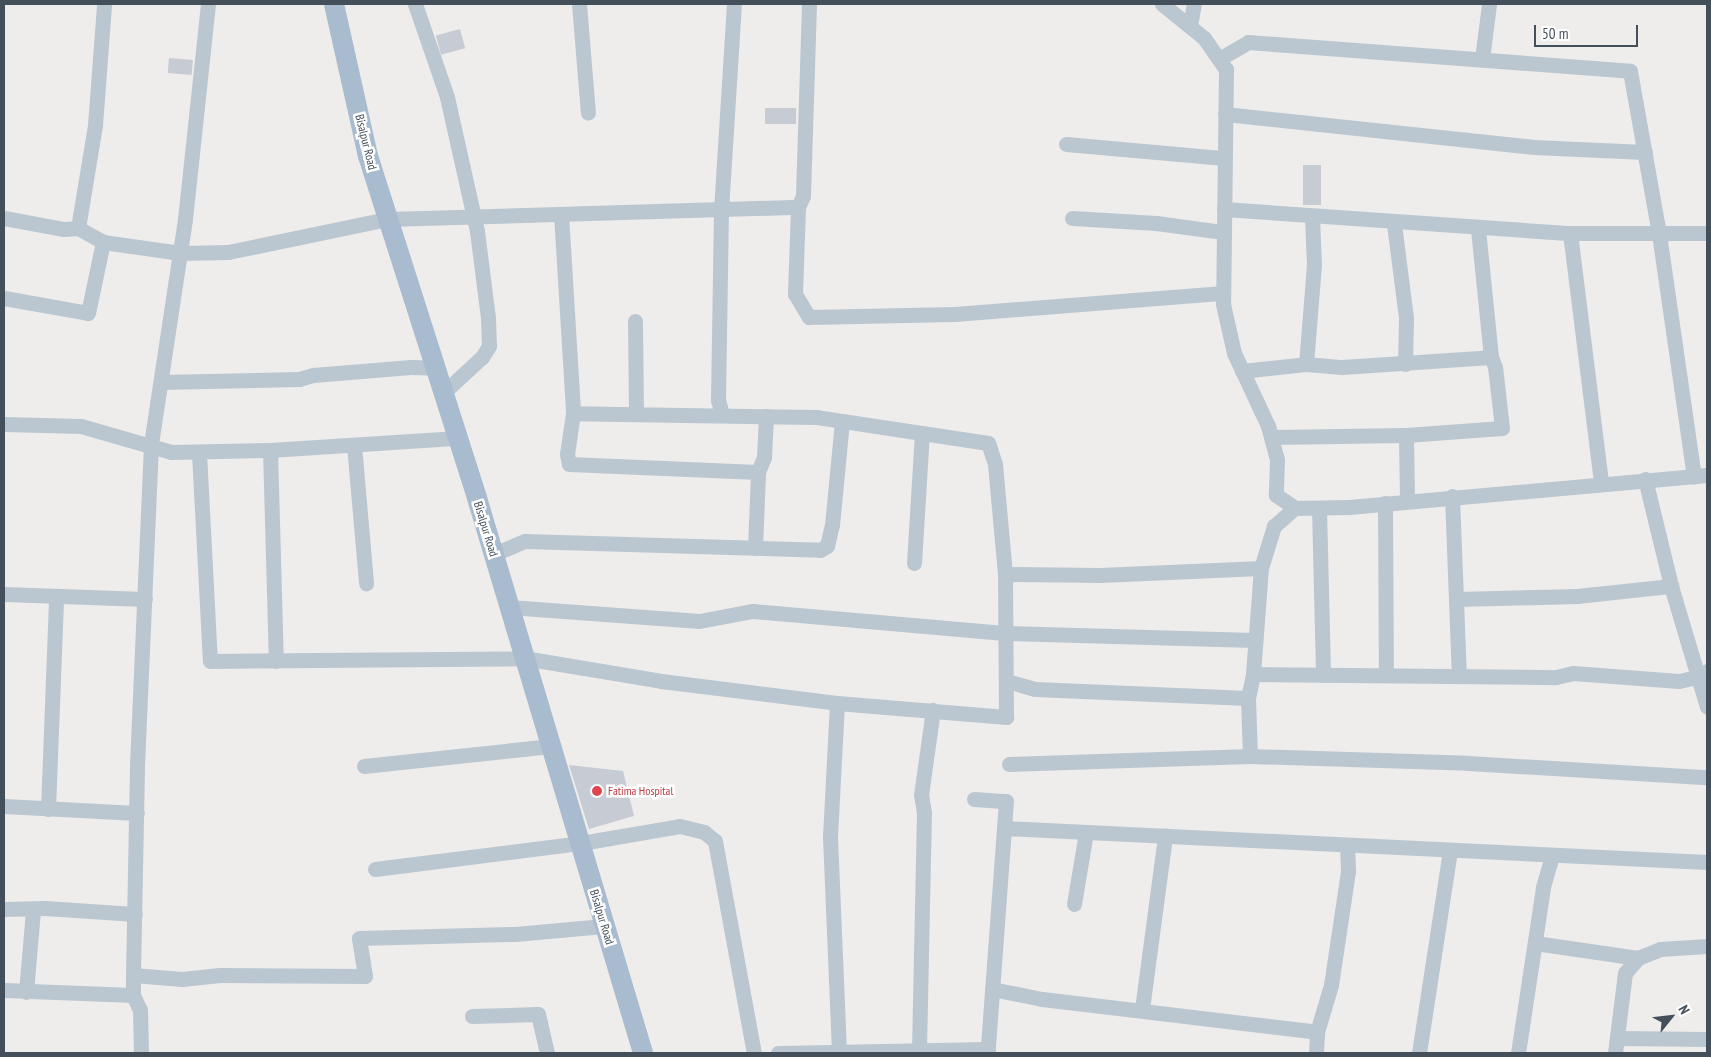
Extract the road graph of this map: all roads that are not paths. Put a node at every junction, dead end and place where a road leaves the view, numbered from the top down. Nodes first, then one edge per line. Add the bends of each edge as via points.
1 (104, 4) edge
2 (208, 4) edge
3 (334, 4) edge
4 (416, 4) edge
5 (579, 4) edge
6 (734, 4) edge
7 (809, 4) edge
8 (1162, 4) edge
9 (1194, 4) edge
10 (1487, 4) edge
11 (1190, 26) junction
12 (1219, 58) junction
13 (1482, 59) junction
14 (588, 113) dead end
15 (1225, 114) junction
16 (1066, 144) dead end
17 (1645, 152) junction
18 (1224, 158) junction
19 (798, 207) junction
20 (721, 210) junction
21 (1224, 210) junction
22 (561, 214) junction
23 (474, 216) junction
24 (4, 218) edge
25 (1072, 218) dead end
26 (1312, 218) junction
27 (388, 220) junction
28 (1394, 224) junction
29 (78, 228) junction
30 (1478, 228) junction
31 (1223, 232) junction
32 (1570, 233) junction
33 (1707, 233) edge
34 (1659, 234) junction
35 (103, 242) junction
36 (180, 252) junction
37 (1223, 293) junction
38 (4, 298) edge
39 (635, 321) dead end
40 (1490, 357) junction
41 (1306, 364) junction
42 (1405, 364) junction
43 (436, 368) junction
44 (1242, 371) junction
45 (161, 382) junction
46 (444, 393) junction
47 (573, 413) junction
48 (636, 414) junction
49 (722, 414) junction
50 (766, 416) junction
51 (842, 421) junction
52 (4, 424) edge
53 (922, 433) junction
54 (1406, 435) junction
55 (1271, 437) junction
56 (458, 438) junction
57 (151, 444) junction
58 (354, 445) junction
59 (270, 450) junction
60 (199, 453) junction
61 (758, 472) junction
62 (1701, 475) edge
63 (1645, 480) junction
64 (1601, 483) junction
65 (1452, 496) junction
66 (1406, 501) junction
67 (1385, 503) junction
68 (1295, 508) junction
69 (1319, 508) junction
70 (755, 548) junction
71 (494, 554) junction
72 (914, 563) dead end
73 (1261, 568) junction
74 (1005, 574) junction
75 (366, 583) dead end
76 (1671, 586) junction
77 (4, 594) edge
78 (56, 596) junction
79 (145, 599) junction
80 (1457, 599) junction
81 (509, 607) junction
82 (1007, 633) junction
83 (1254, 640) junction
84 (524, 658) junction
85 (276, 661) junction
86 (1253, 674) junction
87 (1702, 674) edge
88 (1323, 675) junction
89 (1386, 675) junction
90 (1458, 676) junction
91 (1007, 681) junction
92 (1248, 698) junction
93 (837, 703) junction
94 (1707, 707) edge
95 (933, 710) junction
96 (550, 746) junction
97 (1250, 756) junction
98 (1010, 764) dead end
99 (364, 766) dead end
100 (1707, 777) edge
101 (974, 798) dead end
102 (4, 806) edge
103 (48, 809) junction
104 (137, 813) junction
105 (1004, 828) junction
106 (1086, 832) junction
107 (1165, 836) junction
108 (579, 842) junction
109 (1347, 845) junction
110 (1450, 850) junction
111 (1552, 855) junction
112 (1707, 862) edge
113 (375, 869) dead end
114 (1074, 904) dead end
115 (4, 909) edge
116 (33, 910) junction
117 (135, 914) junction
118 (604, 926) junction
119 (1535, 943) junction
120 (1707, 946) edge
121 (1638, 958) junction
122 (134, 975) junction
123 (992, 989) junction
124 (4, 990) edge
125 (26, 992) junction
126 (133, 995) junction
127 (1142, 1009) junction
128 (472, 1016) dead end
129 (1317, 1032) junction
130 (1617, 1038) junction
131 (1707, 1039) edge
132 (919, 1050) junction
133 (988, 1051) edge
134 (839, 1052) junction
135 (141, 1053) edge
136 (547, 1053) edge
137 (643, 1053) edge
138 (754, 1053) edge
139 (778, 1053) edge
140 (1316, 1053) edge
141 (1419, 1053) edge
142 (1518, 1053) edge
143 (1615, 1053) edge

1 - 29 street via 95,125
2 - 36 street
3 - 27 main road, Bisalpur Road via 368,156
4 - 23 street via 447,97
5 - 14 street
6 - 20 street
7 - 19 street via 803,196
8 - 11 street
9 - 11 street
10 - 13 street
11 - 12 street
12 - 13 street via 1248,42
12 - 15 street via 1226,68
13 - 17 street via 1562,68 1616,68 1630,72
15 - 17 street via 1534,147
15 - 18 street
16 - 18 street
17 - 34 street
18 - 21 street
19 - 20 street
19 - 37 street via 795,294 809,317 955,314
20 - 22 street
20 - 49 street via 718,400
21 - 26 street
21 - 31 street
22 - 23 street
22 - 47 street
23 - 27 street
23 - 46 street via 489,346 482,357
24 - 29 street
25 - 31 street via 1156,223
26 - 28 street
26 - 41 street via 1314,265
27 - 36 street via 228,252
27 - 43 main road, Bisalpur Road
28 - 30 street
28 - 42 street via 1406,318
29 - 35 street
30 - 32 street
30 - 40 street
31 - 37 street
32 - 34 street
32 - 64 street
33 - 34 street
34 - 62 street
35 - 36 street
35 - 38 street via 88,314
36 - 45 street
37 - 44 street via 1234,353
39 - 48 street
40 - 42 street
40 - 54 street via 1495,367 1502,428
41 - 42 street via 1342,367
41 - 44 street
43 - 45 street via 313,375 298,379
43 - 46 main road, Bisalpur Road
44 - 55 street
45 - 57 street
46 - 56 main road, Bisalpur Road
47 - 48 street
47 - 61 street via 567,454 569,464
48 - 49 street
49 - 50 street
50 - 51 street
50 - 61 street via 764,457
51 - 53 street
51 - 70 street via 836,497 827,546 810,552
52 - 57 street via 81,426
53 - 72 street
53 - 74 street via 988,443 995,464
54 - 55 street
54 - 66 street
55 - 68 street via 1277,460 1276,495
56 - 58 street
56 - 71 main road, Bisalpur Road
57 - 60 street via 172,452
57 - 79 street
58 - 59 street
58 - 75 street
59 - 60 street
59 - 85 street
60 - 85 street via 210,661
61 - 70 street
62 - 63 street
63 - 64 street
63 - 76 street
64 - 65 street
65 - 66 street
65 - 80 street
66 - 67 street
67 - 69 street
67 - 89 street
68 - 69 street
68 - 73 street via 1274,526
69 - 88 street
70 - 71 street via 525,540
71 - 81 main road, Bisalpur Road
73 - 74 street via 1100,575
73 - 83 street
74 - 82 street
76 - 80 street via 1577,596
76 - 87 street
77 - 78 street
78 - 79 street
78 - 103 street
79 - 104 street
80 - 90 street
81 - 82 street via 700,621 753,612
81 - 84 main road, Bisalpur Road
82 - 83 street
82 - 91 street
83 - 86 street
84 - 85 street
84 - 93 street via 661,681
84 - 96 main road, Bisalpur Road
86 - 88 street
86 - 92 street
87 - 90 street via 1679,681 1573,674 1556,677
87 - 94 street
88 - 89 street
89 - 90 street
91 - 92 street via 1035,689
91 - 95 street via 1006,717
92 - 97 street
93 - 95 street
93 - 134 street via 830,837
95 - 132 street via 921,795 924,813
96 - 99 street
96 - 108 main road, Bisalpur Road
97 - 98 street
97 - 100 street via 1468,762
101 - 105 street via 1006,801
102 - 103 street
103 - 104 street
104 - 117 street
105 - 106 street
105 - 123 street
106 - 107 street
106 - 114 street
107 - 109 street
107 - 127 street
108 - 113 street
108 - 118 main road, Bisalpur Road
108 - 138 street via 680,826 704,832 715,841
109 - 110 street
109 - 129 street via 1348,871 1331,985
110 - 111 street
110 - 141 street
111 - 112 street
111 - 119 street via 1543,887
115 - 116 street
116 - 117 street
116 - 125 street
117 - 122 street
118 - 122 street via 514,934 359,938 364,976 220,975 182,979
118 - 137 main road, Bisalpur Road
119 - 121 street
119 - 142 street
120 - 121 street via 1660,950
121 - 130 street via 1625,973
122 - 126 street
123 - 127 street via 1042,999
123 - 133 street
124 - 125 street
125 - 126 street
126 - 135 street via 140,1010
127 - 129 street
128 - 136 street via 538,1014
129 - 140 street
130 - 131 street
130 - 143 street
132 - 133 street
132 - 134 street
134 - 139 street

